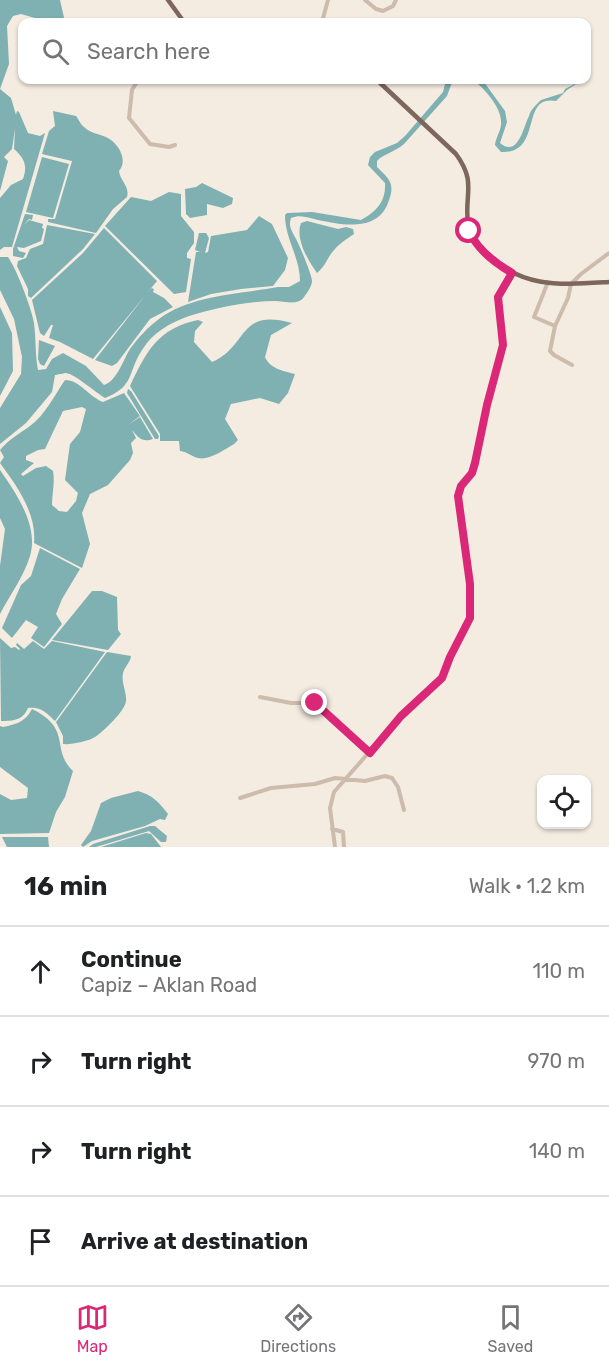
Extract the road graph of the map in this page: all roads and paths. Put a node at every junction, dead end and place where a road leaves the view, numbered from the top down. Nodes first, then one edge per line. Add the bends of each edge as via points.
1 (168, 0) edge
2 (328, 0) edge
3 (365, 0) edge
4 (396, 0) edge
5 (180, 18) edge
6 (323, 18) edge
7 (136, 84) edge
8 (381, 84) edge
9 (175, 145) dead end
10 (609, 253) edge
11 (512, 273) junction
12 (548, 282) junction
13 (609, 282) edge
14 (571, 284) junction
15 (555, 326) junction
16 (572, 364) dead end
17 (260, 697) dead end
18 (370, 753) junction
19 (346, 778) junction
20 (240, 798) dead end
21 (404, 810) dead end
22 (332, 829) junction
23 (335, 847) edge
24 (344, 847) edge

1 - 5 main road
2 - 6 street
3 - 4 street via 383,11
7 - 9 street via 129,118 150,144
8 - 11 main road via 456,154 469,177 467,221 471,236 496,263
10 - 14 street
11 - 12 main road
11 - 18 street via 498,297 503,345 475,463 458,496 470,584 470,618 442,678 401,716
12 - 14 main road
12 - 15 street via 534,317
13 - 14 main road
14 - 15 street
15 - 16 street via 550,351
17 - 18 street via 315,703
18 - 19 street
19 - 20 street via 271,788
19 - 21 street via 392,778
19 - 22 street via 332,798
22 - 23 street
22 - 24 street via 343,832

